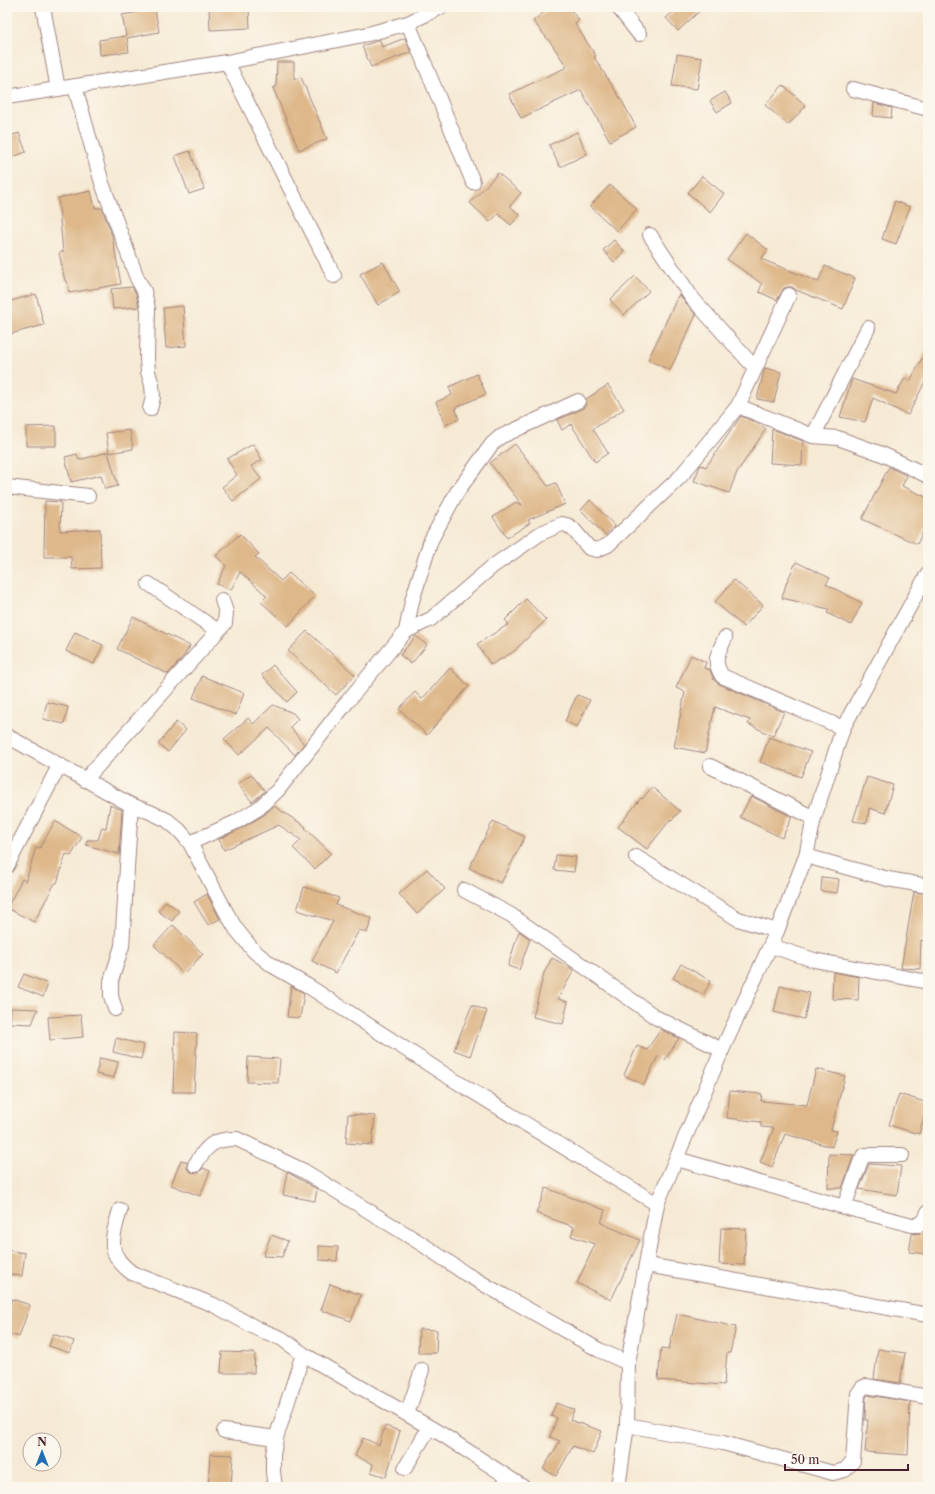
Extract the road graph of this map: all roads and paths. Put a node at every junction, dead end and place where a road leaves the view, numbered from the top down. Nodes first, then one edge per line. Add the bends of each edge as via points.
1 (43, 7) edge
2 (442, 7) edge
3 (618, 7) edge
4 (408, 23) junction
5 (639, 34) dead end
6 (227, 62) junction
7 (75, 87) junction
8 (58, 89) junction
9 (853, 89) dead end
10 (7, 97) edge
11 (928, 108) edge
12 (473, 182) dead end
13 (650, 235) dead end
14 (334, 276) dead end
15 (789, 295) dead end
16 (868, 328) dead end
17 (755, 368) junction
18 (578, 400) dead end
19 (738, 406) junction
20 (150, 409) dead end
21 (814, 436) junction
22 (928, 476) edge
23 (7, 487) edge
24 (88, 496) dead end
25 (928, 574) edge
26 (149, 584) dead end
27 (222, 600) dead end
28 (218, 631) junction
29 (406, 631) junction
30 (725, 638) dead end
31 (843, 728) junction
32 (7, 736) edge
33 (59, 766) junction
34 (710, 766) dead end
35 (85, 780) junction
36 (131, 805) junction
37 (814, 818) junction
38 (190, 843) junction
39 (806, 856) junction
40 (636, 857) dead end
41 (7, 866) edge
42 (928, 886) edge
43 (464, 890) dead end
44 (777, 931) junction
45 (771, 946) junction
46 (928, 982) edge
47 (115, 1009) dead end
48 (722, 1050) junction
49 (902, 1155) dead end
50 (677, 1159) junction
51 (195, 1165) dead end
52 (657, 1204) junction
53 (844, 1207) junction
54 (120, 1210) dead end
55 (928, 1212) edge
56 (647, 1265) junction
57 (928, 1314) edge
58 (303, 1354) junction
59 (628, 1363) junction
60 (422, 1370) dead end
61 (928, 1397) edge
62 (407, 1414) junction
63 (627, 1425) junction
64 (429, 1428) junction
65 (224, 1431) dead end
66 (276, 1438) junction
67 (405, 1468) dead end
68 (275, 1487) edge
69 (523, 1487) edge
70 (618, 1487) edge

1 - 8 street
2 - 4 street
3 - 5 street
4 - 6 street via 368,34
4 - 12 street
6 - 7 street
6 - 14 street
7 - 8 street
7 - 20 street via 102,183 144,291 148,309 147,365 153,397
8 - 10 street
9 - 11 street
13 - 17 street via 692,298
15 - 17 street
16 - 21 street
17 - 19 street
18 - 29 street via 500,437 492,444 457,492 431,540 412,601
19 - 21 street
19 - 29 street via 680,477 608,545 597,550 589,548 573,529 562,524 541,533 493,566 431,619
21 - 22 street via 838,438 882,454
23 - 24 street
25 - 31 street
26 - 28 street
27 - 28 street via 226,612 225,623
28 - 35 street
29 - 38 street via 278,790 259,808 236,822
30 - 31 street via 716,660 722,676
31 - 37 street
32 - 33 street
33 - 35 street
33 - 41 street
34 - 37 street
35 - 36 street
36 - 38 street via 167,820
36 - 47 street via 122,946 111,981 110,996
37 - 39 street
38 - 52 street via 236,929 254,951 273,966
39 - 42 street via 888,879
39 - 44 street
40 - 44 street via 738,919
43 - 48 street via 510,916 657,1018
44 - 45 street
45 - 46 street via 814,960
45 - 48 street
48 - 50 street
49 - 53 street via 865,1155
50 - 52 street
50 - 53 street
51 - 59 street via 207,1147 227,1139 237,1139 304,1171 466,1274 599,1350
52 - 56 street
53 - 55 street via 920,1226
54 - 58 street via 112,1238 114,1254 121,1265 132,1273 214,1305 258,1329 281,1338
56 - 57 street
56 - 59 street
58 - 62 street
58 - 66 street
59 - 63 street
60 - 62 street
61 - 63 street via 866,1386 862,1388 858,1394 853,1461 845,1470 833,1474 723,1443
62 - 64 street
63 - 70 street
64 - 67 street
64 - 69 street
65 - 66 street
66 - 68 street via 273,1455

